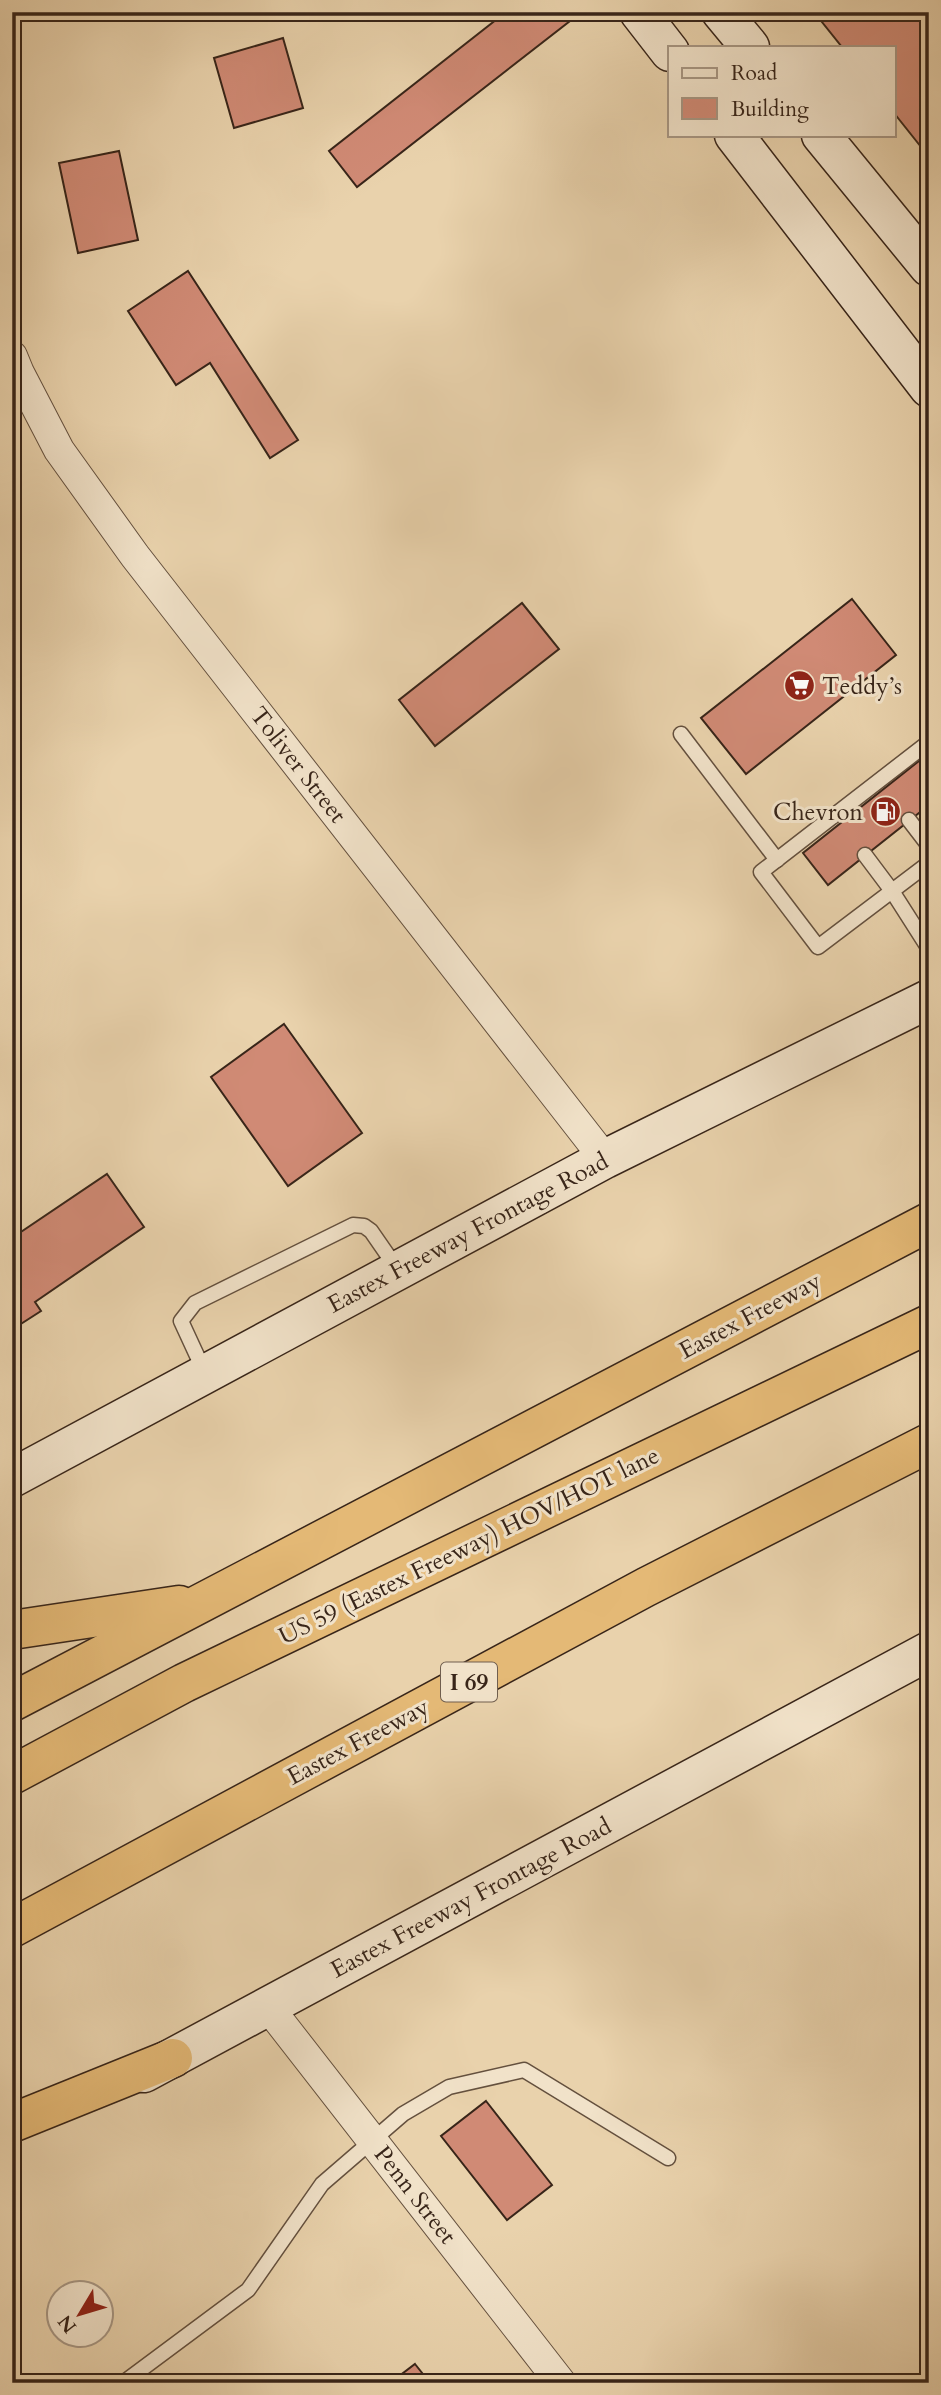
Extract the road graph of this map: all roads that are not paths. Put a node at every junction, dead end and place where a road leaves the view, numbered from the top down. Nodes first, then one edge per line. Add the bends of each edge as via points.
1 (639, 12) edge
2 (721, 12) edge
3 (749, 46) edge
4 (668, 49) edge
5 (735, 136) edge
6 (822, 136) edge
7 (929, 267) edge
8 (12, 356) edge
9 (929, 388) edge
10 (681, 734) dead end
11 (923, 750) edge
12 (909, 820) dead end
13 (929, 846) edge
14 (865, 855) dead end
15 (776, 860) junction
16 (929, 863) edge
17 (892, 891) junction
18 (929, 949) edge
19 (929, 999) edge
20 (605, 1159) junction
21 (929, 1222) edge
22 (398, 1270) junction
23 (929, 1324) edge
24 (206, 1374) junction
25 (929, 1443) edge
26 (12, 1478) edge
27 (208, 1601) junction
28 (12, 1630) edge
29 (929, 1651) edge
30 (12, 1702) edge
31 (12, 1775) edge
32 (12, 1928) edge
33 (269, 2008) junction
34 (173, 2058) junction
35 (12, 2123) edge
36 (372, 2140) junction
37 (12, 2142) edge
38 (668, 2158) dead end
39 (123, 2383) edge
40 (561, 2383) edge

1 - 4 main road
2 - 3 main road
5 - 9 main road
6 - 7 main road
8 - 20 street, Toliver Street via 59,450 135,556
10 - 15 lane
11 - 15 lane via 838,819
12 - 13 lane
14 - 17 lane
15 - 17 lane via 761,872 818,947
16 - 17 lane
17 - 18 lane
19 - 20 main road, Eastex Freeway Frontage Road
20 - 22 main road, Eastex Freeway Frontage Road
21 - 27 highway, Eastex Freeway
22 - 24 main road, Eastex Freeway Frontage Road
22 - 24 lane via 371,1231 353,1225 195,1303 181,1321
23 - 31 highway, US 59 (Eastex Freeway) HOV/HOT lane via 184,1683
24 - 26 main road, Eastex Freeway Frontage Road
25 - 32 highway, Eastex Freeway / I 69 via 646,1587
27 - 28 highway
27 - 30 highway, Eastex Freeway
29 - 33 main road, Eastex Freeway Frontage Road
33 - 34 main road, Eastex Freeway Frontage Road
33 - 36 street, Penn Street
34 - 35 highway
34 - 37 main road, Eastex Freeway Frontage Road
36 - 38 lane via 402,2114 449,2087 524,2070
36 - 39 lane via 323,2184 248,2290
36 - 40 street, Penn Street

